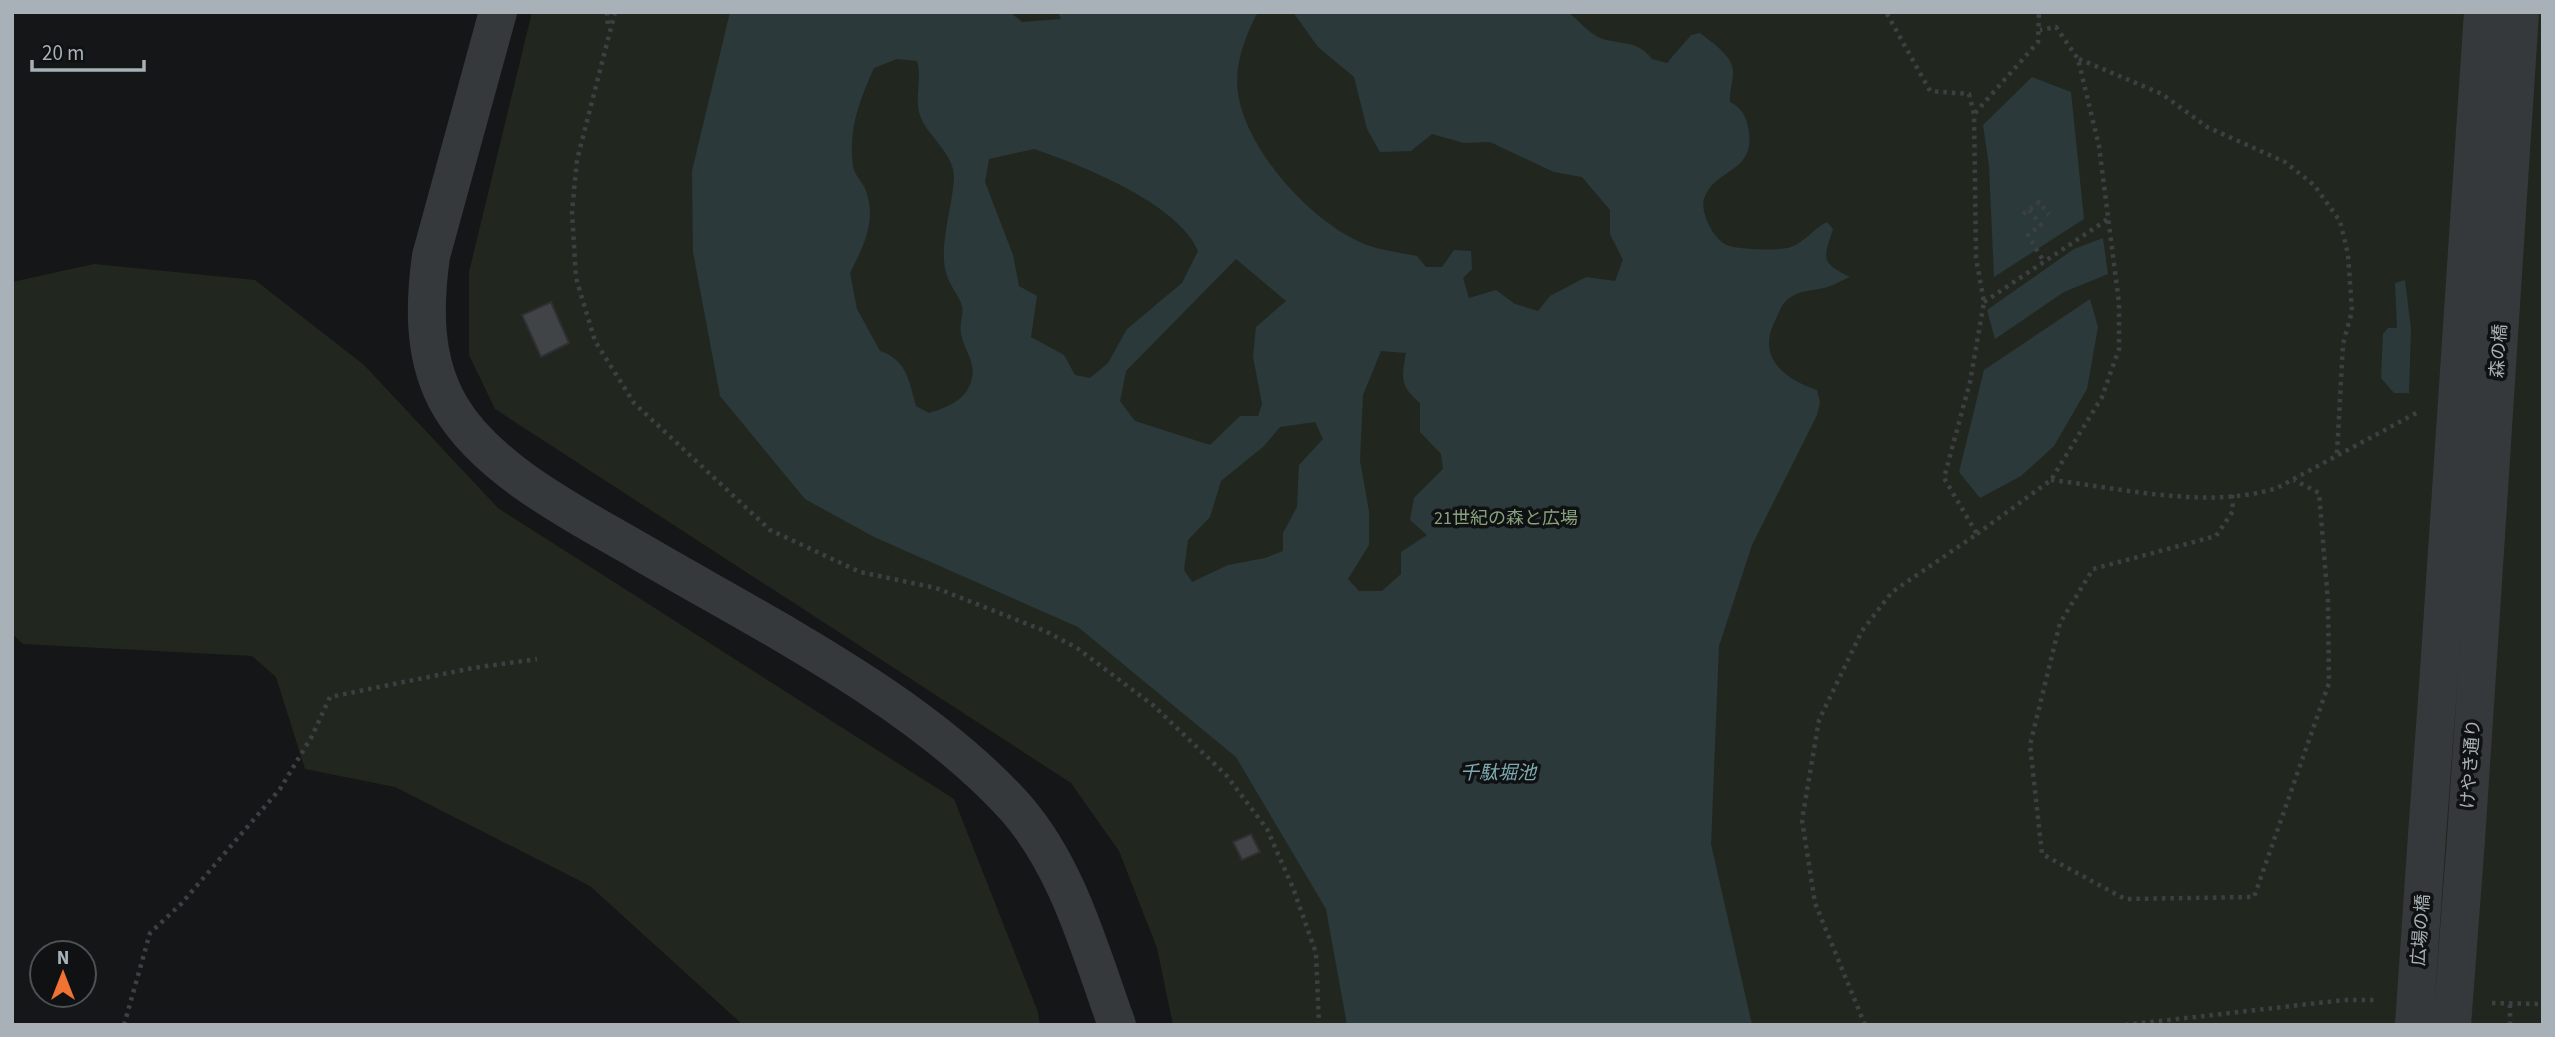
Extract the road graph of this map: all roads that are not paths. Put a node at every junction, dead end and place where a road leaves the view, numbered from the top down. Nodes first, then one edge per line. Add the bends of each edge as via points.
1 (498, 12) edge
2 (2483, 12) edge
3 (2520, 12) edge
4 (2476, 689) joint
5 (1117, 1025) edge
6 (2414, 1025) edge
7 (2452, 1025) edge

1 - 5 street via 430,256 426,333 449,405 508,469 879,693 948,746 1014,807 1042,843 1071,900
2 - 6 street, 広場の橋, bridge
3 - 4 street, 森の橋, bridge
4 - 7 street, けやき通り, bridge

